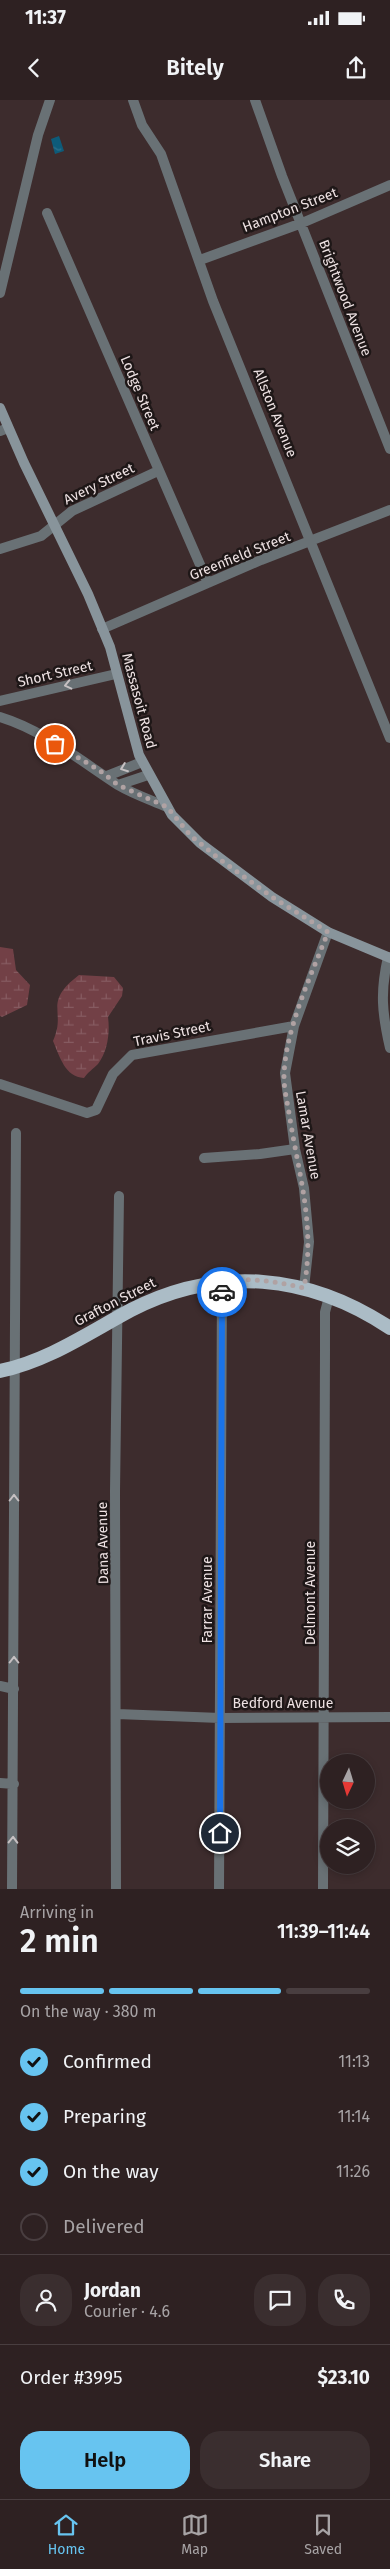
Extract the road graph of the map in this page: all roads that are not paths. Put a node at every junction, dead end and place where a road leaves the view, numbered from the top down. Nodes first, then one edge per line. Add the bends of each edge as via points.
1 (50, 100) edge
2 (133, 100) edge
3 (255, 100) edge
4 (390, 185) edge
5 (48, 212) dead end
6 (302, 223) junction
7 (200, 260) junction
8 (0, 293) edge
9 (0, 408) edge
10 (4, 430) edge
11 (390, 449) edge
12 (158, 471) junction
13 (390, 510) edge
14 (54, 525) junction
15 (312, 542) junction
16 (0, 549) edge
17 (208, 583) junction
18 (102, 629) junction
19 (116, 674) junction
20 (0, 701) edge
21 (0, 717) edge
22 (390, 738) edge
23 (142, 762) junction
24 (148, 775) junction
25 (107, 776) junction
26 (118, 785) junction
27 (167, 807) junction
28 (328, 932) junction
29 (389, 957) edge
30 (294, 1026) junction
31 (390, 1048) edge
32 (0, 1084) edge
33 (16, 1133) dead end
34 (295, 1149) junction
35 (204, 1158) dead end
36 (119, 1196) dead end
37 (222, 1281) junction
38 (304, 1288) junction
39 (329, 1297) junction
40 (116, 1318) junction
41 (390, 1328) edge
42 (7, 1369) edge
43 (0, 1686) edge
44 (14, 1689) junction
45 (117, 1714) junction
46 (324, 1716) junction
47 (390, 1717) edge
48 (220, 1718) junction
49 (0, 1783) edge
50 (14, 1784) junction
51 (12, 1889) edge
52 (116, 1889) edge
53 (219, 1889) edge
54 (323, 1889) edge

1 - 8 street via 38,135
2 - 7 street, Allston Avenue via 142,125 161,154
3 - 6 street, Brightwood Avenue via 274,157
4 - 6 street, Hampton Street
5 - 12 street, Lodge Street
6 - 7 street, Hampton Street
6 - 11 street, Brightwood Avenue
7 - 15 street, Allston Avenue via 213,301
9 - 10 main road, Massasoit Road
10 - 14 main road, Massasoit Road
12 - 14 street, Avery Street via 72,511
12 - 17 street, Lodge Street
13 - 15 street, Greenfield Street
14 - 16 street, Avery Street via 41,536
14 - 18 main road, Massasoit Road
15 - 17 street, Greenfield Street
15 - 22 street, Allston Avenue
17 - 18 street, Greenfield Street
18 - 19 main road, Massasoit Road
19 -> 20 street, Short Street
19 - 23 main road, Massasoit Road
21 - 25 street via 35,733
23 - 24 main road, Massasoit Road
23 -> 25 street
24 - 26 street
24 - 27 main road, Massasoit Road
25 - 26 street
26 - 27 street
27 - 28 main road, Massasoit Road via 191,836 222,861
28 - 29 main road, Massasoit Road
28 - 30 street, Lamar Avenue
29 - 31 street via 382,984
30 - 32 street, Travis Street via 132,1054 113,1074 96,1110 88,1113
30 - 34 street, Lamar Avenue via 284,1083
33 - 42 street
34 - 35 street
34 - 38 street, Lamar Avenue via 304,1188 309,1242
36 - 40 street, Dana Avenue
37 - 38 highway, Grafton Street via 264,1281
37 - 40 highway, Grafton Street via 167,1294
37 - 48 street, Farrar Avenue
38 - 39 highway, Grafton Street
39 - 41 highway, Grafton Street
39 - 46 street, Delmont Avenue via 325,1349
40 - 42 highway, Grafton Street via 44,1357
40 - 45 street, Dana Avenue
44 -> 42 street
43 - 44 street
44 - 50 street
45 - 48 street, Bedford Avenue
45 - 52 street, Dana Avenue
46 - 47 street, Bedford Avenue
46 - 48 street, Bedford Avenue
46 - 54 street, Delmont Avenue
48 - 53 street, Farrar Avenue
49 - 50 street
51 -> 50 street

